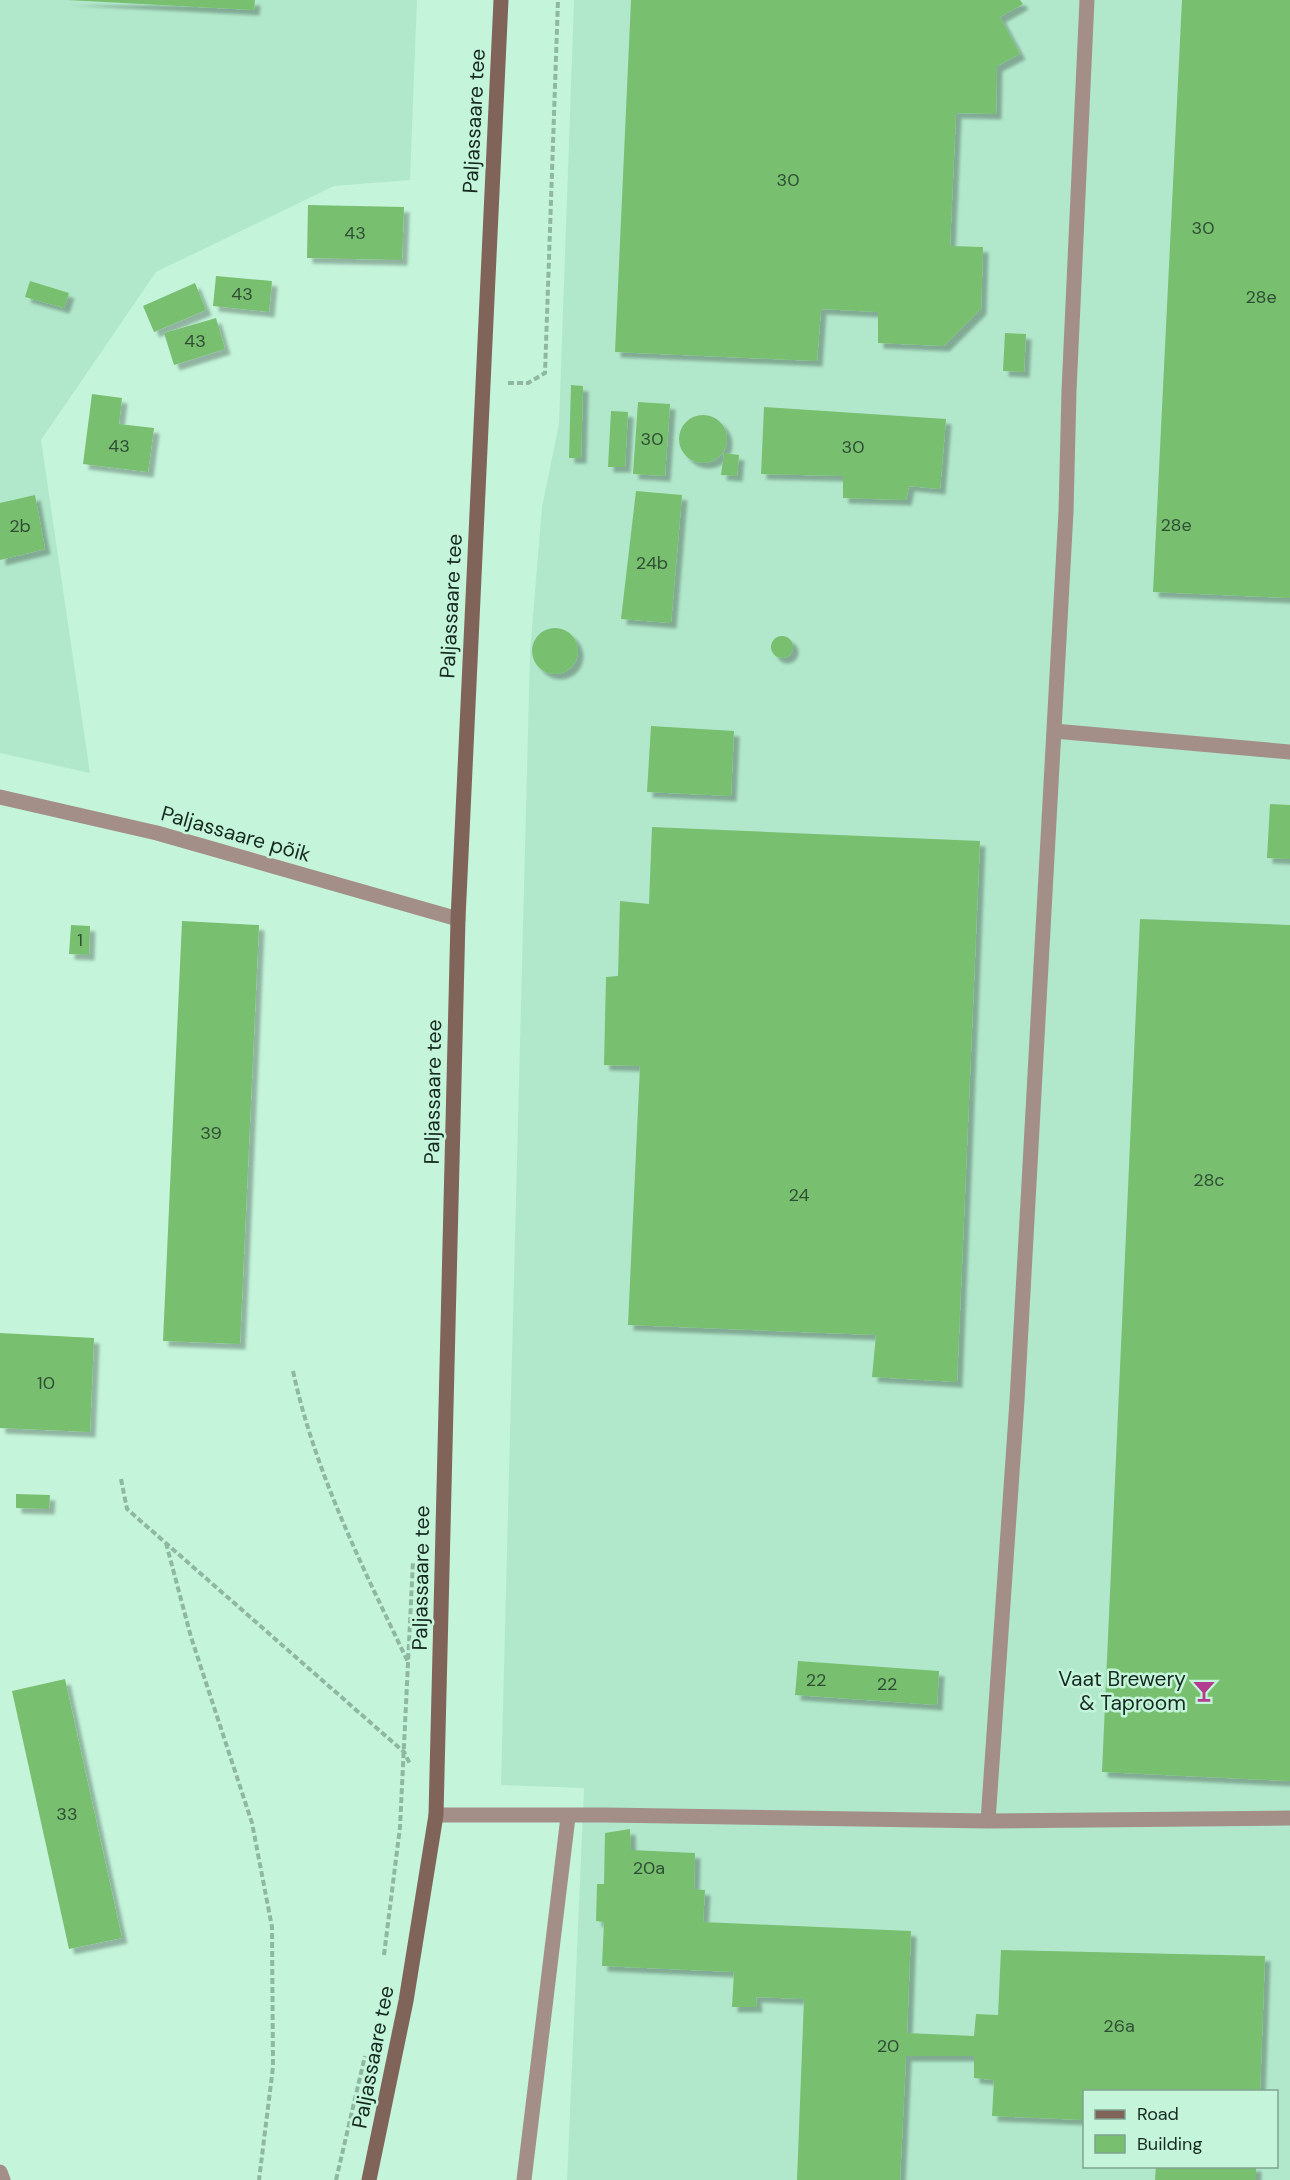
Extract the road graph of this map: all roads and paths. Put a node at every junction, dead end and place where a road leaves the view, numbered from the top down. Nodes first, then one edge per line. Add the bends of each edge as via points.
1 (501, 0) edge
2 (558, 0) edge
3 (1087, 0) edge
4 (482, 382) junction
5 (1054, 731) junction
6 (1290, 752) edge
7 (0, 797) edge
8 (458, 919) junction
9 (293, 1371) dead end
10 (121, 1479) dead end
11 (166, 1543) junction
12 (413, 1555) dead end
13 (408, 1663) junction
14 (404, 1752) junction
15 (415, 1773) dead end
16 (436, 1815) junction
17 (568, 1817) junction
18 (1290, 1818) edge
19 (988, 1821) junction
20 (383, 1965) dead end
21 (368, 2044) dead end
22 (0, 2172) edge
23 (3, 2180) edge
24 (259, 2180) edge
25 (336, 2180) edge
26 (369, 2180) edge
27 (524, 2180) edge

1 - 4 street, Paljassaare tee
2 - 4 path via 545,373 528,383
3 - 5 street
4 - 8 street, Paljassaare tee
5 - 6 street
5 - 19 street via 1017,1401
7 - 8 street, Paljassaare põik via 157,833
8 - 16 street, Paljassaare tee
9 - 13 path via 302,1411 351,1543
10 - 11 path via 127,1509
11 - 14 path
11 - 24 path via 191,1637 252,1823 272,1927 273,2067
12 - 13 path
13 - 14 path
14 - 15 path
14 - 20 path via 400,1827
16 - 17 street
16 - 26 street, Paljassaare tee via 406,2001
17 - 19 street
17 - 27 street
18 - 19 street
21 - 25 path
22 - 23 street

